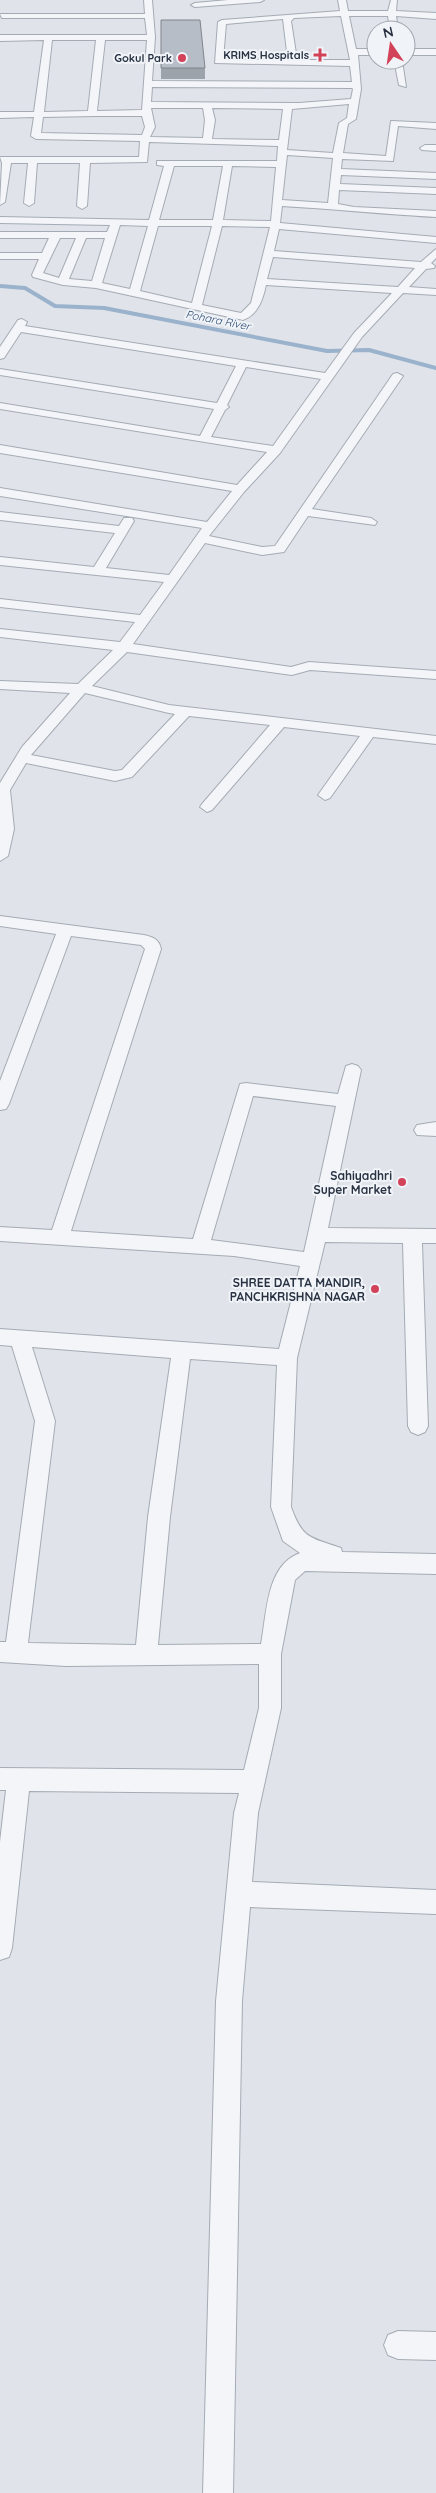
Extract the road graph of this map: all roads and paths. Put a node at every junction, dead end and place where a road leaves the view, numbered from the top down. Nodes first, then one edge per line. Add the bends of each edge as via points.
1 (148, 0) edge
2 (260, 0) edge
3 (342, 0) edge
4 (394, 0) edge
5 (195, 5) dead end
6 (3, 12) joint
7 (392, 12) junction
8 (344, 13) junction
9 (150, 16) junction
10 (292, 16) junction
11 (436, 17) edge
12 (393, 20) edge
13 (0, 26) edge
14 (101, 37) junction
15 (151, 37) junction
16 (0, 38) edge
17 (48, 38) junction
18 (352, 52) junction
19 (366, 52) edge
20 (416, 52) edge
21 (436, 52) edge
22 (293, 63) junction
23 (354, 63) junction
24 (400, 70) edge
25 (147, 84) junction
26 (357, 85) junction
27 (403, 85) dead end
28 (355, 101) junction
29 (207, 106) junction
30 (288, 106) junction
31 (147, 109) junction
32 (38, 115) junction
33 (92, 115) junction
34 (0, 116) edge
35 (436, 126) edge
36 (145, 138) junction
37 (207, 141) junction
38 (282, 148) junction
39 (425, 148) dead end
40 (436, 148) edge
41 (338, 156) junction
42 (3, 160) edge
43 (33, 160) junction
44 (85, 160) junction
45 (144, 160) junction
46 (170, 163) junction
47 (228, 164) junction
48 (281, 164) junction
49 (336, 172) junction
50 (436, 176) edge
51 (334, 187) junction
52 (436, 190) edge
53 (0, 202) edge
54 (29, 203) dead end
55 (279, 203) junction
56 (82, 206) dead end
57 (333, 206) junction
58 (354, 210) junction
59 (436, 214) edge
60 (0, 220) edge
61 (218, 221) junction
62 (153, 223) junction
63 (275, 225) junction
64 (114, 228) junction
65 (0, 229) edge
66 (0, 235) edge
67 (56, 235) junction
68 (82, 235) junction
69 (436, 240) edge
70 (436, 252) edge
71 (269, 254) junction
72 (0, 256) edge
73 (46, 256) junction
74 (341, 259) junction
75 (422, 266) junction
76 (436, 266) edge
77 (63, 282) junction
78 (263, 282) junction
79 (96, 285) junction
80 (400, 291) junction
81 (436, 292) edge
82 (134, 294) junction
83 (196, 307) junction
84 (358, 335) joint
85 (0, 356) edge
86 (243, 363) junction
87 (0, 372) edge
88 (397, 376) dead end
89 (330, 377) junction
90 (0, 406) edge
91 (222, 407) junction
92 (204, 440) junction
93 (0, 448) edge
94 (276, 450) junction
95 (240, 489) junction
96 (0, 492) edge
97 (304, 512) junction
98 (133, 514) junction
99 (0, 516) edge
100 (371, 522) dead end
101 (210, 526) junction
102 (123, 530) junction
103 (201, 538) junction
104 (0, 561) edge
105 (98, 571) junction
106 (173, 579) junction
107 (0, 603) edge
108 (143, 619) junction
109 (0, 633) edge
110 (124, 647) junction
111 (436, 676) edge
112 (0, 685) edge
113 (82, 688) junction
114 (186, 711) junction
115 (279, 723) junction
116 (370, 733) junction
117 (436, 740) edge
118 (22, 758) junction
119 (325, 795) dead end
120 (207, 808) dead end
121 (0, 856) edge
122 (0, 921) edge
123 (66, 930) junction
124 (352, 1070) dead end
125 (345, 1101) junction
126 (0, 1104) edge
127 (0, 1234) edge
128 (317, 1235) junction
129 (436, 1236) edge
130 (412, 1237) junction
131 (59, 1238) junction
132 (200, 1247) junction
133 (310, 1260) junction
134 (10, 1339) edge
135 (182, 1349) junction
136 (287, 1358) junction
137 (418, 1426) dead end
138 (348, 1560) junction
139 (436, 1564) edge
140 (8, 1652) edge
141 (270, 1654) junction
142 (146, 1655) junction
143 (10, 1779) edge
144 (253, 1782) junction
145 (239, 1894) junction
146 (436, 1902) edge
147 (0, 1948) edge
148 (398, 2345) dead end
149 (436, 2346) edge
150 (218, 2493) edge

1 - 9 street
2 - 5 street
3 - 8 street
4 - 7 street
6 - 9 street
6 - 13 street
7 - 8 street
7 - 11 street
7 - 12 street
8 - 10 street
8 - 18 street
9 - 15 street
10 - 22 street via 287,20
10 - 22 street via 222,22 218,60
14 - 15 street
14 - 17 street
14 - 33 street
15 - 25 street
16 - 17 street
17 - 32 street
18 - 19 street
18 - 23 street
20 - 21 street
22 - 23 street
23 - 26 street
24 - 27 street
25 - 26 street
25 - 31 street
26 - 28 street
28 - 30 street
28 - 41 street via 351,119 344,123
29 - 30 street
29 - 31 street
29 - 37 street via 210,120
30 - 38 street
31 - 33 street
31 - 36 street via 150,126
32 - 33 street
32 - 34 street
32 - 36 street via 36,136
35 - 41 street via 394,123 390,159
36 - 37 street
36 - 45 street
37 - 38 street
38 - 41 street
38 - 48 street
39 - 40 street
41 - 49 street
42 - 43 street
42 - 53 street
43 - 44 street
43 - 54 street
44 - 45 street
44 - 56 street
45 - 46 street
46 - 47 street
46 - 62 street
47 - 48 street
47 - 61 street
48 - 55 street
49 - 50 street
49 - 51 street
51 - 52 street
51 - 57 street
55 - 57 street
55 - 63 street
57 - 58 street
58 - 59 street
58 - 74 street
60 - 64 street
61 - 62 street
61 - 63 street
61 - 83 street
62 - 64 street
62 - 82 street
63 - 71 street
63 - 74 street
64 - 65 street
64 - 68 street
64 - 79 street
66 - 67 street
67 - 68 street
67 - 73 street
68 - 77 street
69 - 74 street
70 - 75 street
71 - 74 street
71 - 78 street
72 - 73 street
73 - 77 street via 34,269 37,274
74 - 75 street
74 - 78 street
74 - 80 street
75 - 76 street
75 - 80 street
77 - 79 street
78 - 83 street via 256,304 243,317
79 - 82 street
80 - 81 street
80 - 84 street
82 - 83 street
84 - 89 street
85 - 86 street via 20,325
86 - 89 street
86 - 91 street
87 - 91 street
88 - 97 street
89 - 94 street
90 - 92 street
91 - 92 street
92 - 94 street
93 - 95 street
94 - 95 street
95 - 101 street
96 - 98 street
97 - 100 street
97 - 103 street via 279,550 262,551
98 - 101 street
98 - 102 street
99 - 102 street
101 - 103 street
102 - 105 street
103 - 106 street
104 - 105 street
105 - 106 street
106 - 108 street
107 - 108 street
108 - 110 street
109 - 110 street
110 - 111 street via 292,672 309,666
110 - 113 street
112 - 113 street
113 - 114 street
113 - 118 street
114 - 115 street
114 - 118 street via 127,774 115,776
115 - 116 street
115 - 120 street
116 - 117 street
116 - 119 street
118 - 121 street via 3,790 8,835
122 - 123 street
123 - 126 street
123 - 131 street via 144,940 152,944 153,949
124 - 125 street
125 - 128 street
125 - 132 street via 246,1089
127 - 131 street
128 - 130 street
128 - 133 street
129 - 130 street
130 - 137 street
131 - 132 street
132 - 133 street
133 - 136 street
134 - 135 street
134 - 140 street via 45,1421
135 - 136 street
135 - 142 street via 159,1517
136 - 138 street via 281,1507 284,1518 290,1534 302,1544
138 - 139 street
138 - 141 street via 303,1560 293,1566 285,1576
140 - 142 street via 66,1656
141 - 142 street
141 - 144 street via 270,1708
143 - 144 street
143 - 147 street
144 - 145 street via 246,1813
145 - 146 street
145 - 150 street via 229,2001
148 - 149 street

